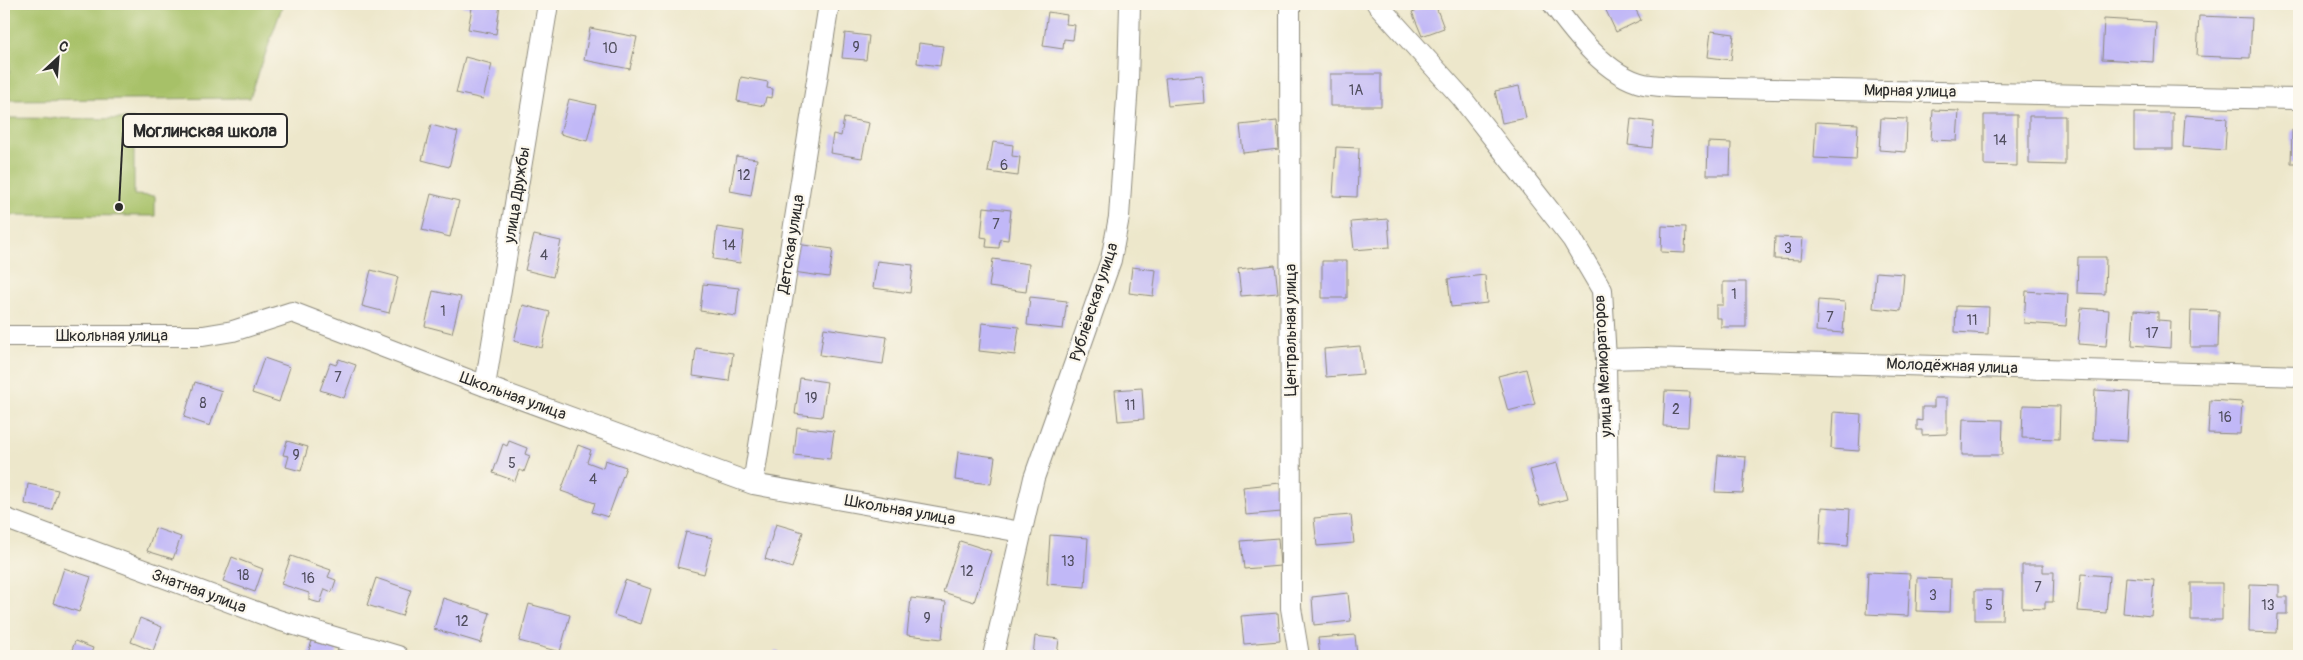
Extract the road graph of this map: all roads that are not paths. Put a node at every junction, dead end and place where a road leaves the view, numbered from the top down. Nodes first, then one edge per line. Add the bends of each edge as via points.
1 (548, 4) edge
2 (829, 4) edge
3 (1130, 4) edge
4 (1290, 4) edge
5 (1377, 4) edge
6 (1553, 4) edge
7 (2299, 99) edge
8 (4, 336) edge
9 (1606, 359) junction
10 (2299, 376) edge
11 (485, 386) junction
12 (753, 484) junction
13 (4, 518) edge
14 (1021, 532) junction
15 (398, 656) edge
16 (993, 656) edge
17 (1299, 656) edge
18 (1610, 656) edge

1 - 11 street, улица Дружбы
2 - 12 street, Детская улица
3 - 14 street, Рублёвская улица via 1119,217 1111,260 1037,470
4 - 17 street, Центральная улица via 1291,608
5 - 9 street, улица Мелиораторов via 1461,97 1572,239 1602,290
6 - 7 street, Мирная улица via 1576,36 1614,70 1642,84
8 - 11 street, Школьная улица via 202,336 233,331 292,312
9 - 10 street, Молодёжная улица
9 - 18 street, улица Мелиораторов
11 - 12 street, Школьная улица
12 - 14 street, Школьная улица
13 - 15 street, Знатная улица via 278,620
14 - 16 street, Рублёвская улица

